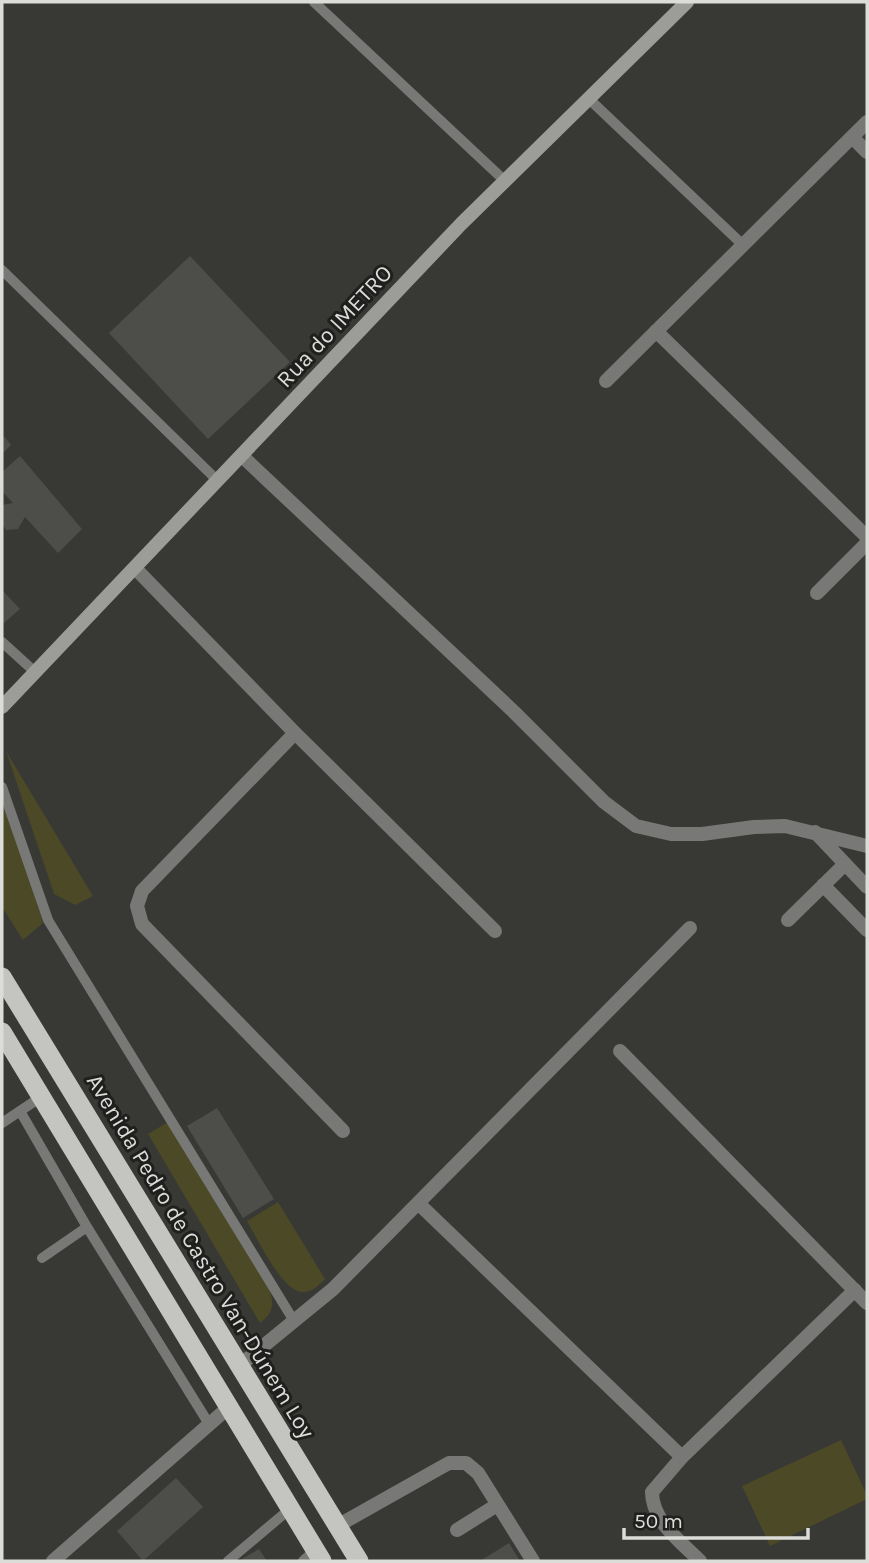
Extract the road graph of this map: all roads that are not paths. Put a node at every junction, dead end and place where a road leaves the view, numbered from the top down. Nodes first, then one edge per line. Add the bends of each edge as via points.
1 (314, 2) edge
2 (687, 2) edge
3 (589, 99) junction
4 (867, 122) edge
5 (852, 137) junction
6 (867, 152) edge
7 (505, 181) junction
8 (743, 245) junction
9 (2, 270) edge
10 (656, 331) junction
11 (606, 381) dead end
12 (242, 456) junction
13 (218, 481) junction
14 (867, 537) edge
15 (867, 542) edge
16 (135, 568) junction
17 (817, 593) dead end
18 (2, 642) edge
19 (34, 672) junction
20 (2, 707) edge
21 (295, 733) junction
22 (2, 787) edge
23 (814, 831) junction
24 (867, 846) edge
25 (845, 864) junction
26 (823, 886) junction
27 (867, 887) edge
28 (788, 920) dead end
29 (690, 928) dead end
30 (867, 930) edge
31 (495, 931) dead end
32 (2, 977) edge
33 (2, 1032) edge
34 (620, 1052) dead end
35 (41, 1097) junction
36 (20, 1111) junction
37 (2, 1124) edge
38 (343, 1131) dead end
39 (418, 1203) junction
40 (88, 1227) junction
41 (42, 1258) dead end
42 (855, 1290) junction
43 (867, 1303) edge
44 (293, 1321) junction
45 (239, 1366) junction
46 (229, 1407) junction
47 (209, 1424) junction
48 (682, 1458) junction
49 (497, 1505) junction
50 (291, 1508) junction
51 (337, 1526) junction
52 (457, 1530) dead end
53 (313, 1558) edge
54 (53, 1561) edge
55 (228, 1561) edge
56 (359, 1561) edge
57 (533, 1561) edge
58 (700, 1561) edge

1 - 7 lane
2 - 3 main road, Rua do IMETRO
3 - 7 main road, Rua do IMETRO
3 - 8 lane
4 - 5 street
5 - 6 street
5 - 8 street
7 - 12 main road, Rua do IMETRO
8 - 10 street
9 - 13 lane
10 - 11 street
10 - 14 street
12 - 13 main road, Rua do IMETRO
12 - 23 street via 604,802 636,826 671,834 785,826
13 - 16 main road, Rua do IMETRO
15 - 17 street
16 - 19 main road, Rua do IMETRO
16 - 21 street
18 - 19 lane
19 - 20 main road, Rua do IMETRO
21 - 31 street
21 - 38 street via 142,891 137,906 142,924
22 - 44 lane via 48,920
23 - 24 street
23 - 25 street
25 - 26 street
25 - 27 street
26 - 28 street
26 - 30 street
29 - 39 street
32 - 45 highway, Avenida Pedro de Castro Van-Dúnem Loy
33 - 35 highway
34 - 42 street
35 - 36 lane
35 - 46 highway
36 - 37 lane
36 - 40 lane
39 - 44 street via 333,1289
39 - 48 street
40 - 41 lane
40 - 47 lane
42 - 43 street
42 - 48 street
44 - 45 street
45 - 51 highway, Avenida Pedro de Castro Van-Dúnem Loy
46 - 47 street
46 - 50 highway
47 - 54 street
48 - 58 street via 652,1492 652,1501 664,1524
49 - 51 street via 478,1473 466,1463 449,1463
49 - 52 street
49 - 57 street
50 - 53 highway
50 - 55 lane
51 - 56 highway, Avenida Pedro de Castro Van-Dúnem Loy

